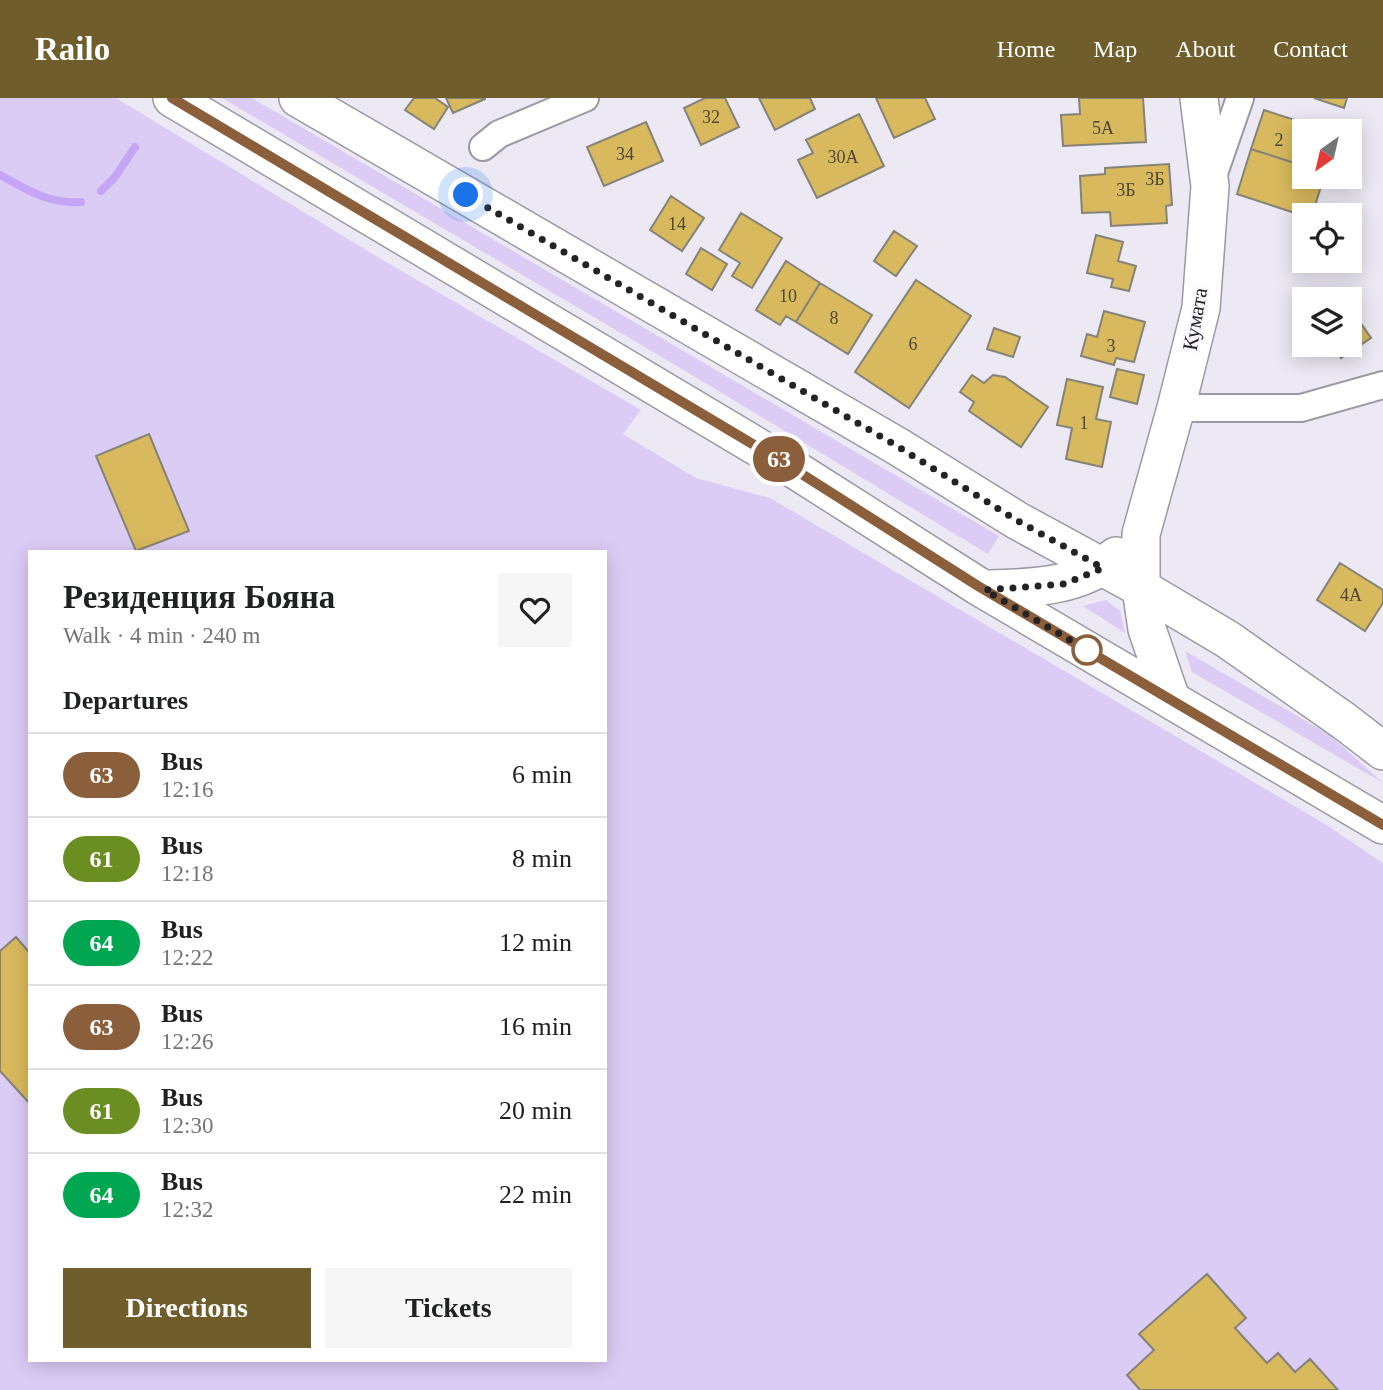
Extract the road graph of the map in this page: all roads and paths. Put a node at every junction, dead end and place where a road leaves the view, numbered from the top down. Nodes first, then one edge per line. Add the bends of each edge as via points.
1 (172, 98) edge
2 (298, 98) edge
3 (585, 98) edge
4 (1199, 98) edge
5 (1240, 98) edge
6 (483, 147) dead end
7 (1210, 186) junction
8 (1383, 385) edge
9 (1176, 408) junction
10 (1140, 534) junction
11 (1103, 568) junction
12 (1141, 588) junction
13 (985, 590) junction
14 (1171, 699) junction
15 (1383, 751) edge
16 (1383, 825) edge

1 - 13 main road via 786,464
2 - 11 main road
3 - 6 street via 499,134
4 - 7 main road, Кумата
5 - 7 street
7 - 9 main road, Кумата via 1201,308
8 - 9 street via 1301,408
9 - 10 main road, Кумата
10 - 11 main road
10 - 12 main road
11 - 12 main road
11 - 13 main road via 1064,584
12 - 14 main road via 1147,629
12 - 15 main road via 1227,639
13 - 14 main road
14 - 16 main road

